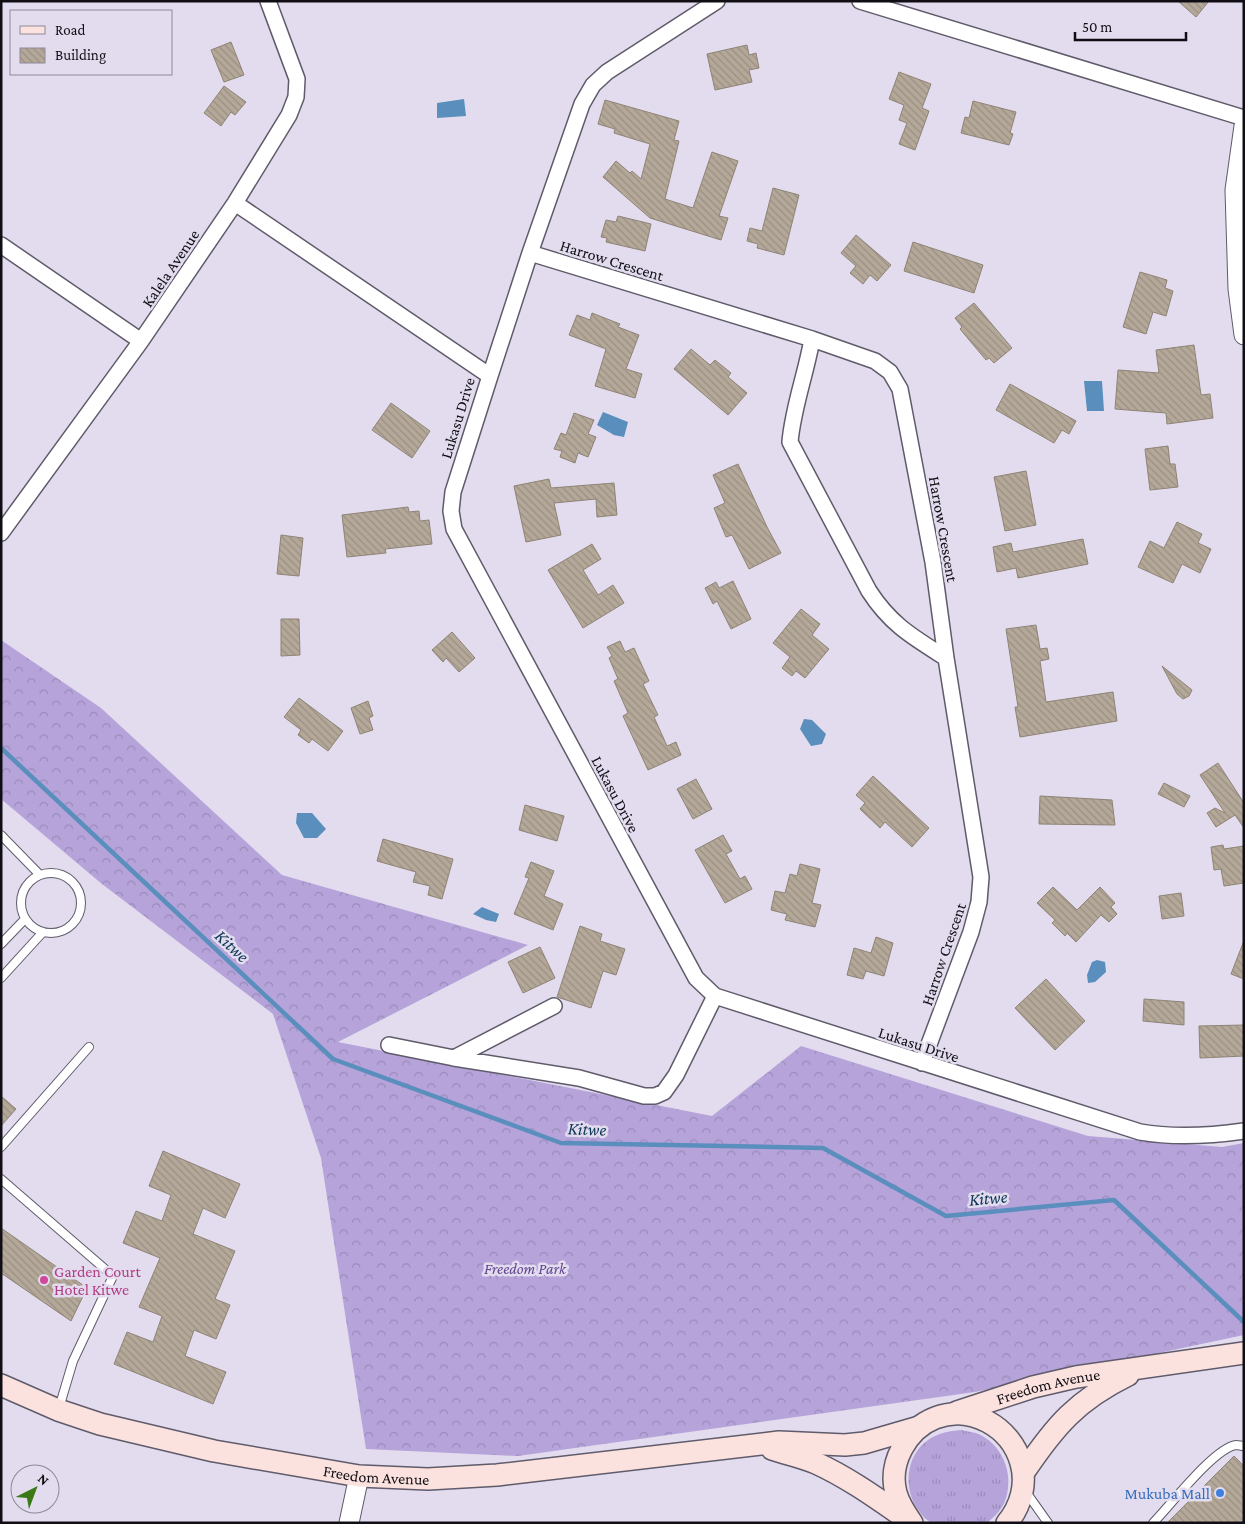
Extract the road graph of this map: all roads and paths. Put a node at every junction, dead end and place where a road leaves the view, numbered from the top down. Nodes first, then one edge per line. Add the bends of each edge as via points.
1 (268, 1) edge
2 (717, 1) edge
3 (860, 1) edge
4 (1244, 118) edge
5 (1244, 126) edge
6 (235, 203) junction
7 (1, 245) edge
8 (530, 253) junction
9 (1244, 335) edge
10 (812, 339) junction
11 (141, 340) junction
12 (490, 376) junction
13 (1, 532) edge
14 (946, 658) junction
15 (1, 835) edge
16 (40, 875) junction
17 (25, 919) junction
18 (43, 932) junction
19 (1, 944) edge
20 (1, 978) edge
21 (714, 996) junction
22 (554, 1006) dead end
23 (389, 1045) dead end
24 (89, 1047) dead end
25 (454, 1058) junction
26 (922, 1063) junction
27 (1244, 1131) edge
28 (1, 1147) edge
29 (1, 1179) edge
30 (1238, 1354) edge
31 (1146, 1366) junction
32 (1, 1385) edge
33 (58, 1410) junction
34 (952, 1414) junction
35 (919, 1427) junction
36 (760, 1445) junction
37 (1244, 1446) edge
38 (359, 1476) junction
39 (1024, 1480) junction
40 (1010, 1522) edge
41 (349, 1523) edge
42 (912, 1523) edge
43 (1048, 1523) edge
44 (1153, 1523) edge

1 - 6 street, Kalela Avenue via 298,79 296,97 289,115
2 - 8 street via 607,72 593,85 582,104
3 - 4 street
5 - 9 street via 1235,190 1238,289
6 - 11 street, Kalela Avenue
6 - 12 street, Lukasu Drive
7 - 11 street
8 - 10 street, Harrow Crescent
8 - 12 street
10 - 14 street, Harrow Crescent via 875,361 890,372 900,389 933,562
10 - 14 street via 791,423 790,442 881,610 904,632
11 - 13 street, Kalela Avenue
12 - 21 street, Lukasu Drive via 452,492 454,529 696,978
14 - 26 street, Harrow Crescent via 981,877 979,902 971,932
15 - 16 lane
16 - 17 lane via 28,884 21,897
16 - 18 lane via 55,873 69,878 78,890 81,903 72,925 57,932
17 - 18 lane
17 - 19 lane
18 - 20 lane
21 - 25 street via 676,1075 664,1092 655,1096 644,1096 580,1078
21 - 26 street, Lukasu Drive
22 - 25 street
23 - 25 street
24 - 28 lane
26 - 27 street, Lukasu Drive via 1140,1132 1195,1136
29 - 33 lane via 113,1276 73,1361
30 - 31 main road, Freedom Avenue
31 - 34 main road, Freedom Avenue via 1076,1377
31 - 39 main road, Freedom Avenue via 1079,1405 1055,1428
32 - 33 main road, Freedom Avenue
33 - 38 main road, Freedom Avenue via 100,1424 214,1451
34 - 35 main road, Freedom Avenue via 935,1418
34 - 39 main road via 973,1415 992,1422 1007,1435 1018,1452
35 - 36 main road, Freedom Avenue via 864,1444 778,1442
35 - 42 main road via 898,1456 894,1474 896,1492
36 - 38 main road, Freedom Avenue via 497,1475 428,1479
36 - 42 main road, Freedom Avenue via 819,1464
37 - 44 lane via 1236,1445 1220,1453
38 - 41 street
39 - 40 main road, Freedom Avenue via 1021,1500
39 - 43 lane

